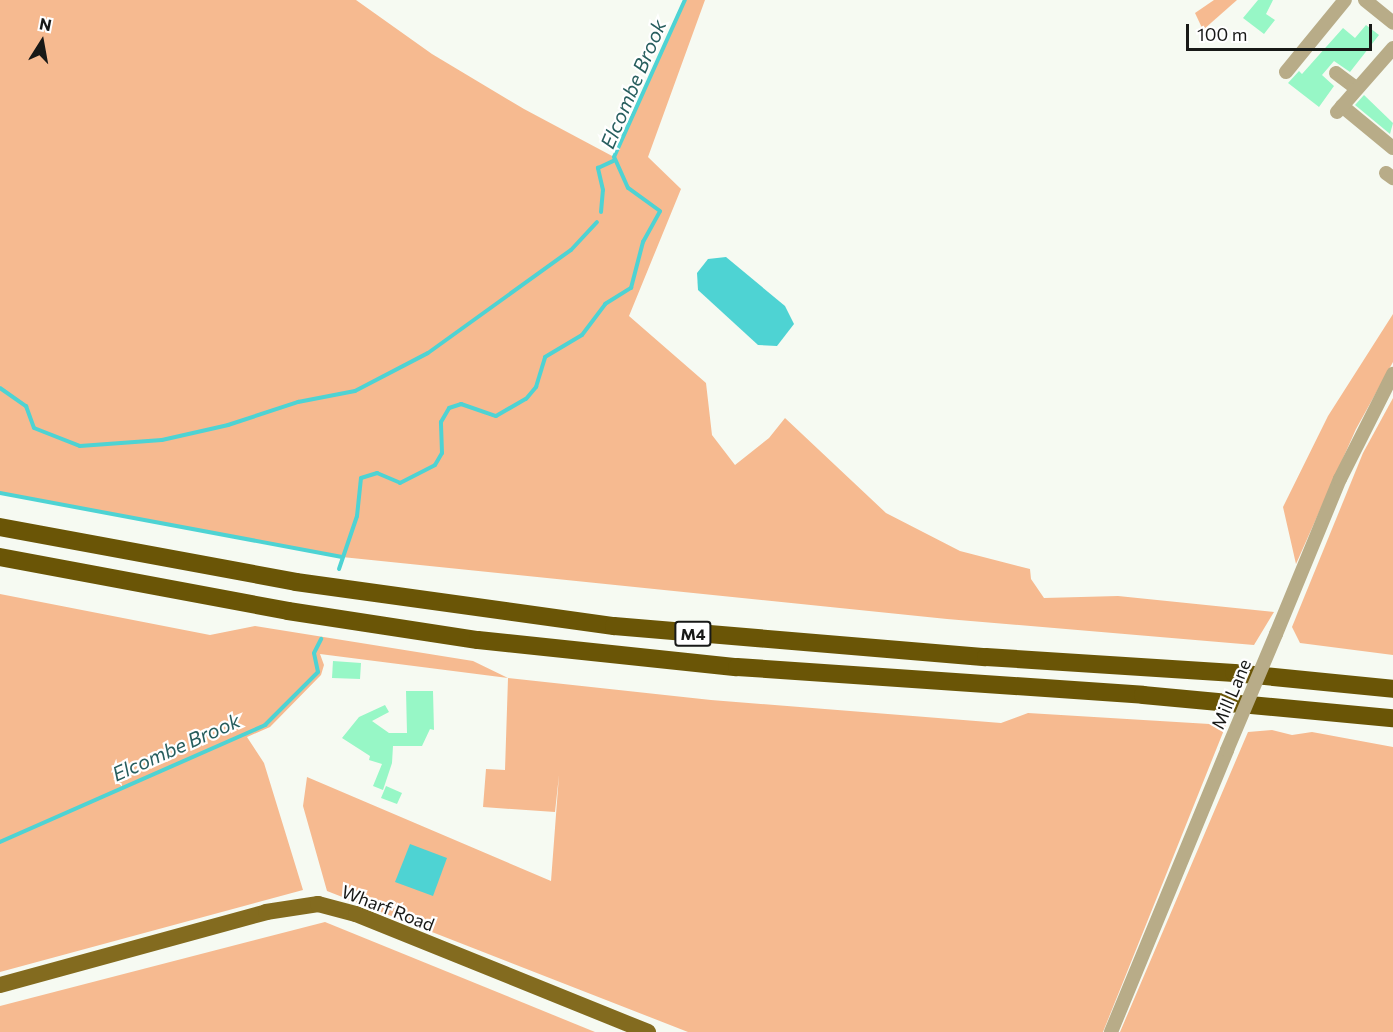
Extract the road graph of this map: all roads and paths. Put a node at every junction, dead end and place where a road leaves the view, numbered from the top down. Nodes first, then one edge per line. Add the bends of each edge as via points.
1 (1345, 0) edge
2 (1365, 0) edge
3 (1393, 23) edge
4 (1393, 48) edge
5 (1286, 72) dead end
6 (1336, 73) dead end
7 (1357, 89) junction
8 (1393, 148) edge
9 (1393, 374) edge
10 (0, 527) edge
11 (0, 557) edge
12 (1393, 689) edge
13 (1393, 718) edge
14 (0, 985) edge
15 (648, 1032) edge
16 (1111, 1032) edge

1 - 5 street
2 - 3 street
4 - 7 street
6 - 7 street
7 - 8 street via 1340,109
9 - 16 street, Mill Lane, bridge via 1340,479
10 - 12 highway, M4 via 284,580 614,626 915,652 1199,670
11 - 13 highway, M4 via 288,611 478,640 737,667 1154,696
14 - 15 main road, Wharf Road via 266,912 318,904 356,914

